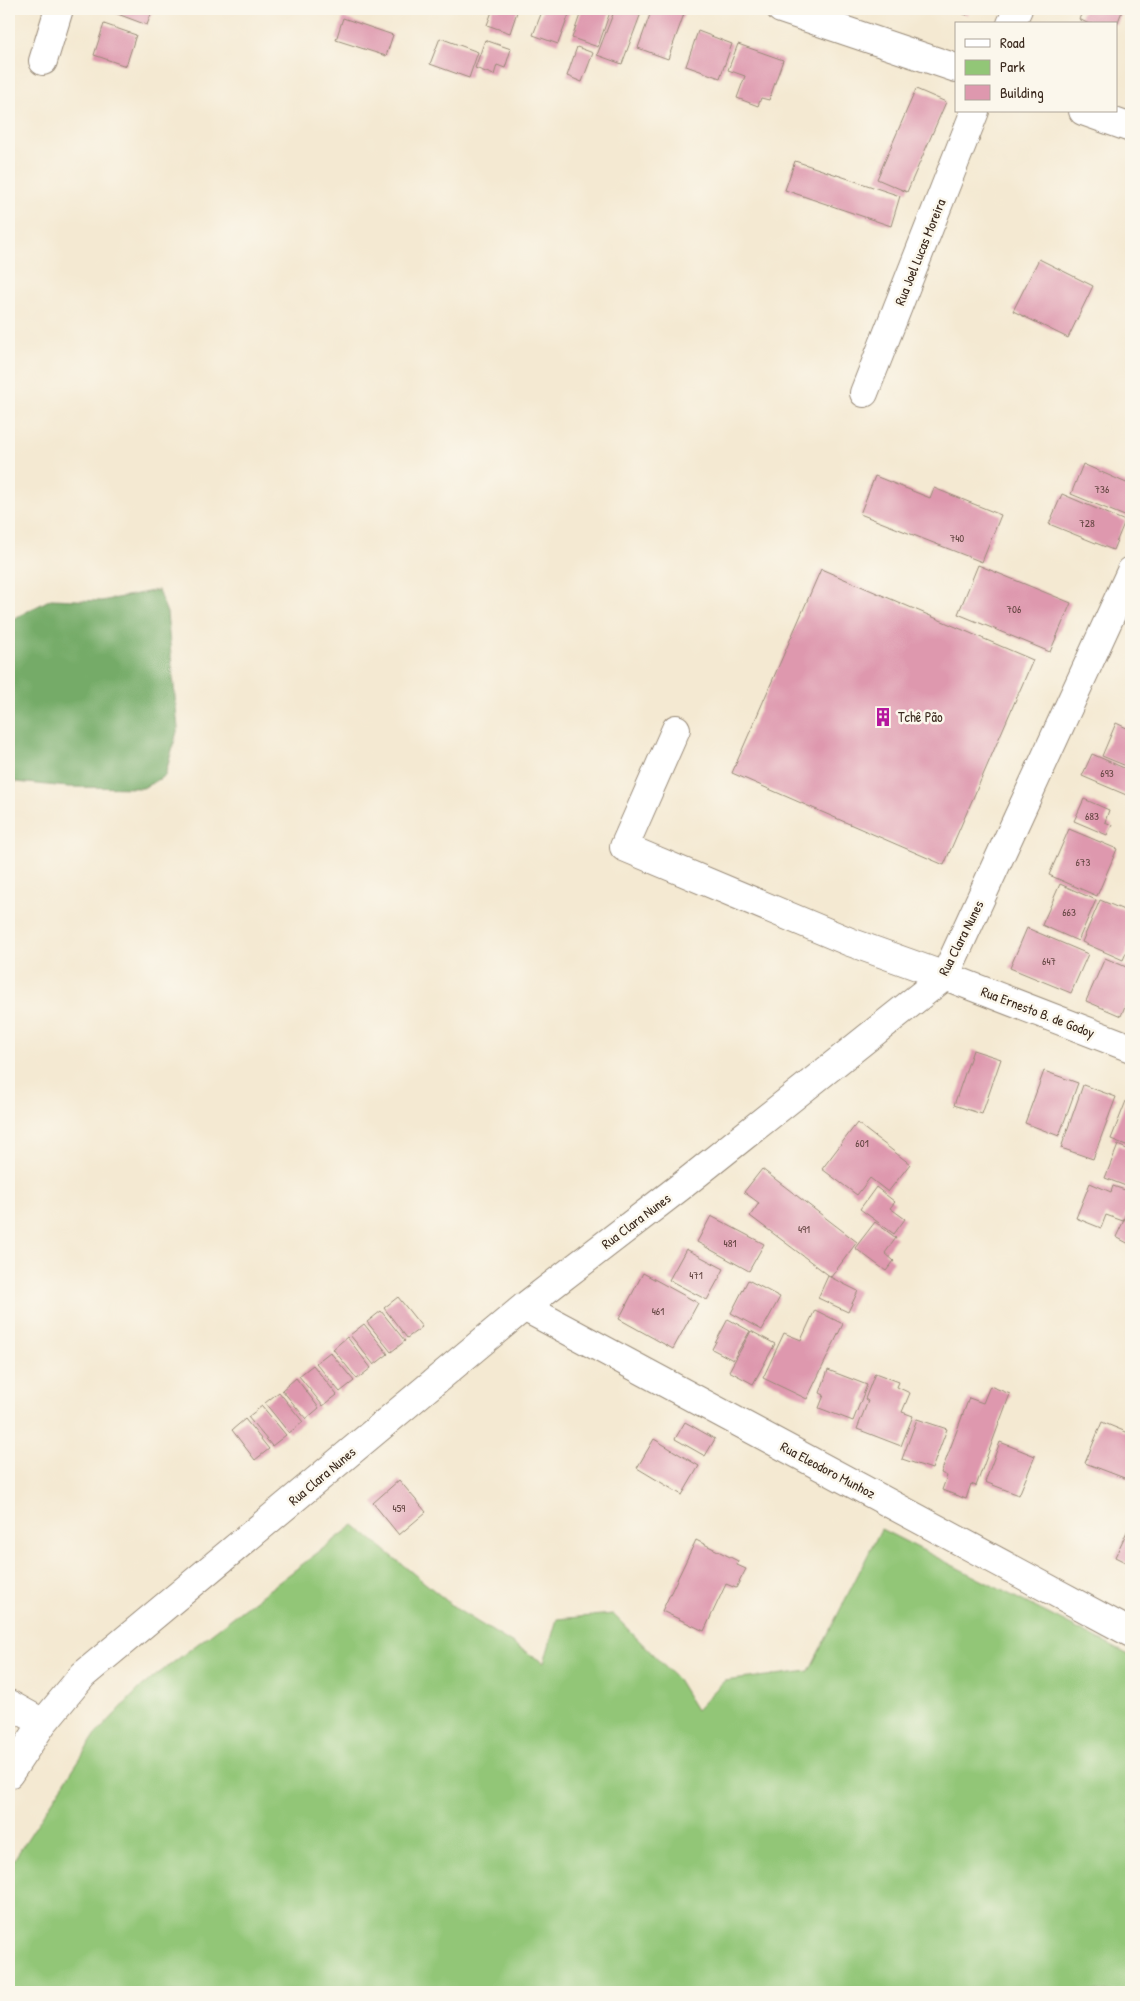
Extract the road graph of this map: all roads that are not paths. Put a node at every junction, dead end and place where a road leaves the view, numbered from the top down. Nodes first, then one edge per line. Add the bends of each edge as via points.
1 (59, 9) edge
2 (781, 9) edge
3 (1018, 9) edge
4 (1012, 22) edge
5 (43, 61) dead end
6 (955, 68) edge
7 (975, 112) edge
8 (1086, 112) edge
9 (1131, 128) edge
10 (864, 393) dead end
11 (1131, 571) edge
12 (676, 729) dead end
13 (945, 976) junction
14 (1131, 1048) edge
15 (524, 1307) junction
16 (1131, 1633) edge
17 (9, 1704) edge
18 (43, 1724) junction
19 (9, 1774) edge

1 - 5 street
2 - 6 street
3 - 4 street
7 - 10 street, Rua Joel Lucas Moreira
8 - 9 street
11 - 13 street, Rua Clara Nunes
12 - 13 street, Rua Ernesto B. de Godoy via 624,847 850,942
13 - 14 street, Rua Ernesto B. de Godoy
13 - 15 street, Rua Clara Nunes
15 - 16 street, Rua Eleodoro Munhoz
15 - 18 street, Rua Clara Nunes via 83,1675
17 - 18 street
18 - 19 street, Rua Clara Nunes

